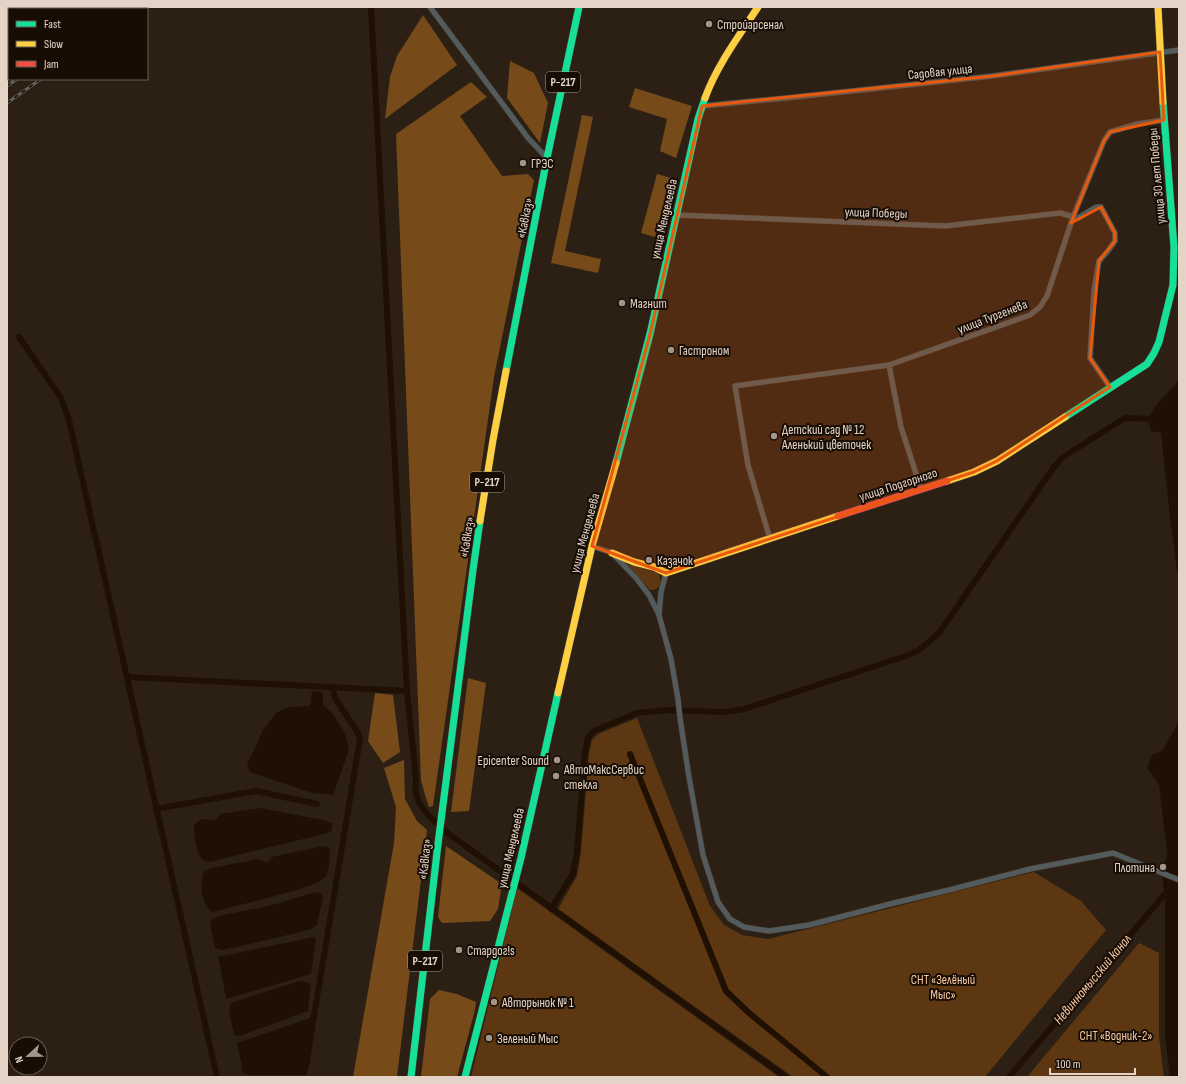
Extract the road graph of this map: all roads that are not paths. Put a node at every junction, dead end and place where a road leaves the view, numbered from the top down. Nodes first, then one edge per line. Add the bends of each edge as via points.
1 (430, 7) edge
2 (579, 7) edge
3 (758, 7) edge
4 (1158, 7) edge
5 (1179, 50) edge
6 (1160, 52) junction
7 (702, 106) junction
8 (1164, 120) junction
9 (548, 158) junction
10 (676, 215) junction
11 (1073, 217) junction
12 (1159, 342) joint
13 (889, 365) junction
14 (1110, 387) junction
15 (921, 489) junction
16 (770, 539) junction
17 (592, 546) junction
18 (612, 553) junction
19 (666, 573) junction
20 (659, 616) junction
21 (1179, 880) edge
22 (411, 1077) edge
23 (465, 1077) edge

1 - 9 street via 528,138
2 - 9 main road, «Кавказ» / Р-217
3 - 7 main road, улица Менделеева via 718,70
4 - 6 main road, улица 30 лет Победы
5 - 6 street, Садовая улица
6 - 7 street, Садовая улица via 992,76
6 - 8 main road, улица 30 лет Победы
7 - 10 main road, улица Менделеева
8 - 11 street, улица Тургенева via 1110,132
8 - 12 main road, улица 30 лет Победы via 1174,247 1174,285
9 - 22 main road, «Кавказ» / Р-217 via 493,440 472,570
10 - 11 street, улица Победы via 945,226 1060,213
10 - 17 main road, улица Менделеева via 650,334
11 - 13 street, улица Тургенева via 1047,296 1040,308 1030,315
11 - 14 street via 1078,218 1100,207 1116,233 1115,241 1099,261 1094,290 1090,358
12 - 14 main road, улица Подгорного via 1147,364
13 - 15 street via 901,427
13 - 16 street, улица Тургенева via 735,386 748,465
14 - 15 main road, улица Подгорного via 997,461 974,472
15 - 16 main road, улица Подгорного
16 - 19 main road, улица Подгорного
17 - 18 street
17 - 23 main road, улица Менделеева via 512,894
18 - 19 main road
18 - 20 street via 649,594
19 - 20 street
20 - 21 street via 671,659 703,855 718,902 730,919 744,927 769,931 809,925 1030,870 1113,853

